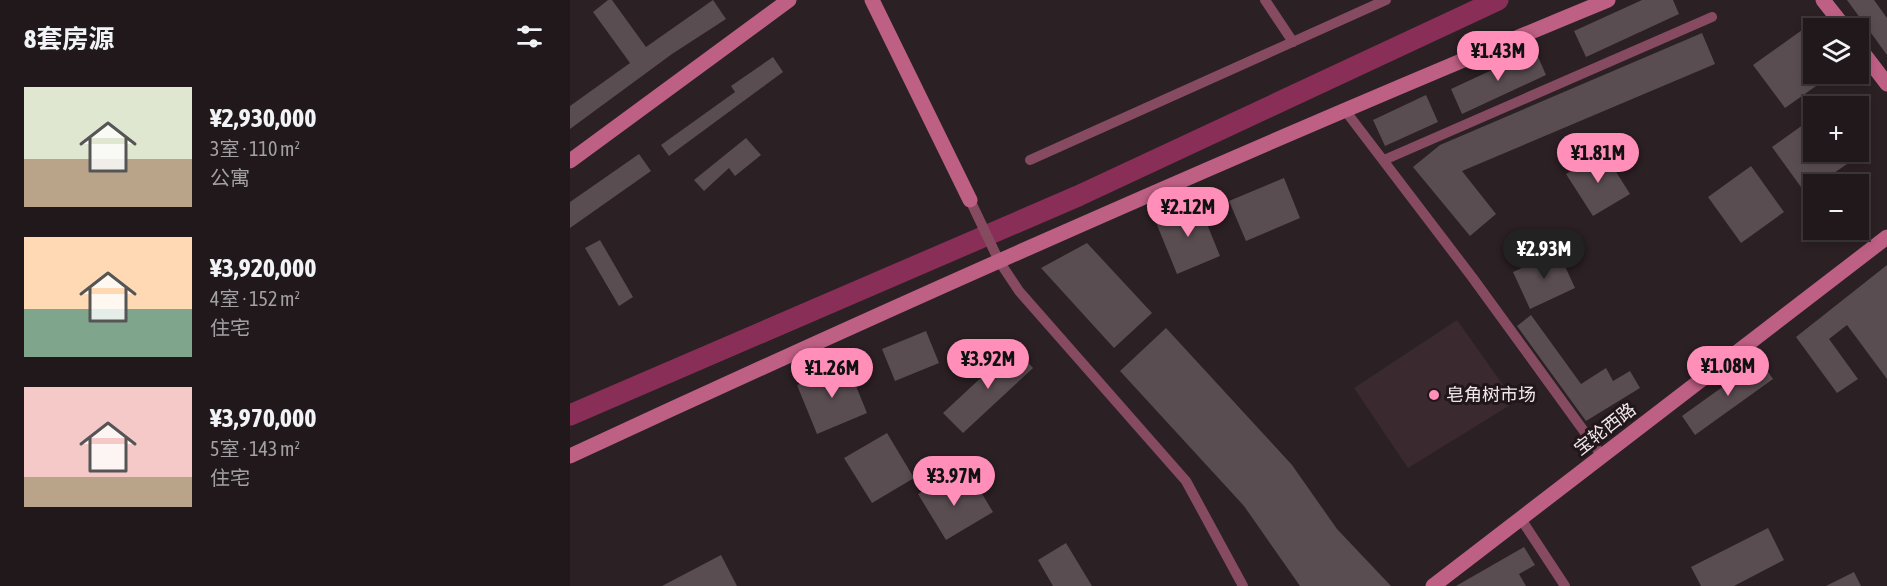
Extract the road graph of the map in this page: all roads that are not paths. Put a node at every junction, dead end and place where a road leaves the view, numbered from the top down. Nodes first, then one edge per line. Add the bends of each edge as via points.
1 (789, 0) edge
2 (872, 0) edge
3 (1265, 0) edge
4 (1386, 0) edge
5 (1608, 0) edge
6 (1823, 0) edge
7 (1712, 17) dead end
8 (1837, 18) edge
9 (1293, 42) junction
10 (1869, 60) edge
11 (1887, 84) edge
12 (1344, 109) junction
13 (1030, 160) dead end
14 (1384, 160) junction
15 (570, 161) edge
16 (970, 200) joint
17 (1887, 237) edge
18 (995, 255) junction
19 (570, 456) edge
20 (1602, 456) junction
21 (1521, 519) junction
22 (1243, 586) edge
23 (1433, 586) edge
24 (1565, 586) edge

1 - 15 street
2 - 16 street
3 - 9 street
4 - 9 street
5 - 12 street
6 - 8 street
7 - 14 street
9 - 13 street
10 - 11 street
12 - 14 street
12 - 18 street
14 - 20 street
16 - 18 street
17 - 20 street, 宝轮西路
18 - 19 street
18 - 22 street via 1019,291 1186,481
20 - 21 street, 宝轮西路
21 - 23 street, 宝轮西路
21 - 24 street

